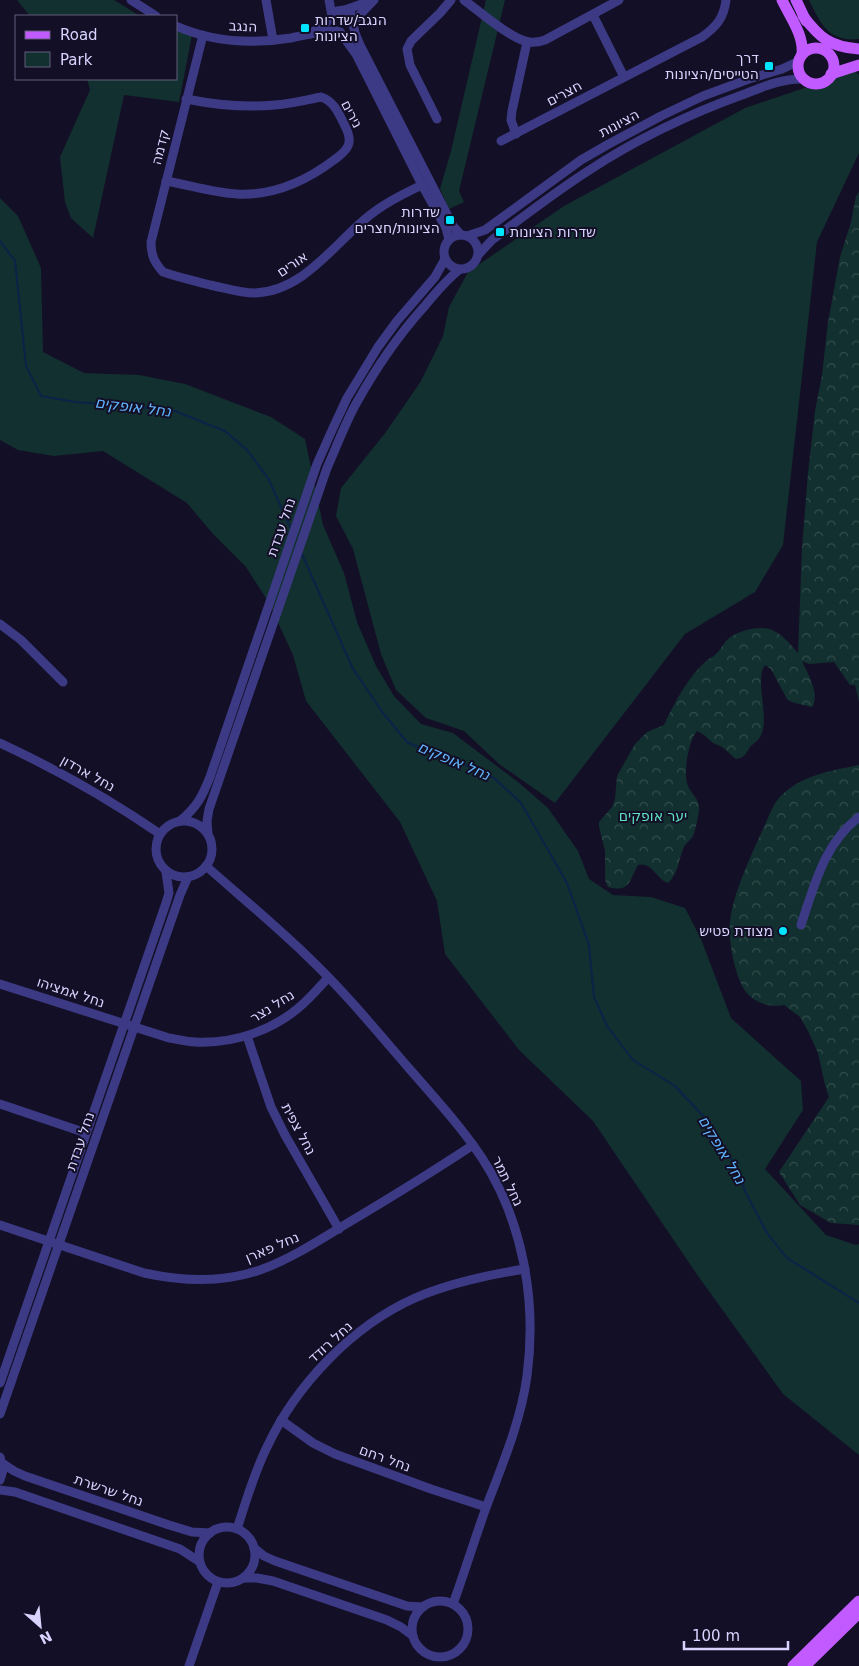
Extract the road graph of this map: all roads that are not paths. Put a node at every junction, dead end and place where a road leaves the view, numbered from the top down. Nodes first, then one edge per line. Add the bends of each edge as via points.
1 (130, 0) edge
2 (266, 0) edge
3 (329, 0) edge
4 (334, 0) edge
5 (373, 0) edge
6 (451, 0) edge
7 (464, 0) edge
8 (619, 0) edge
9 (726, 0) edge
10 (782, 0) edge
11 (796, 0) edge
12 (344, 10) junction
13 (154, 15) edge
14 (593, 15) junction
15 (803, 16) junction
16 (332, 17) junction
17 (353, 23) junction
18 (178, 27) edge
19 (338, 31) junction
20 (310, 34) junction
21 (203, 35) junction
22 (273, 40) junction
23 (527, 42) junction
24 (859, 51) edge
25 (826, 52) junction
26 (801, 58) junction
27 (859, 65) edge
28 (831, 74) junction
29 (624, 77) junction
30 (804, 79) junction
31 (186, 99) junction
32 (438, 120) dead end
33 (516, 134) junction
34 (501, 142) dead end
35 (166, 181) junction
36 (422, 184) junction
37 (464, 236) junction
38 (449, 240) junction
39 (478, 255) junction
40 (445, 259) junction
41 (156, 264) joint
42 (460, 270) junction
43 (0, 624) edge
44 (63, 682) dead end
45 (0, 743) edge
46 (859, 817) edge
47 (180, 821) junction
48 (160, 834) junction
49 (208, 834) junction
50 (206, 866) junction
51 (166, 872) junction
52 (188, 877) junction
53 (801, 925) dead end
54 (328, 978) junction
55 (0, 984) edge
56 (124, 1024) junction
57 (134, 1027) junction
58 (248, 1036) junction
59 (0, 1104) edge
60 (86, 1133) junction
61 (473, 1145) junction
62 (0, 1225) edge
63 (339, 1228) junction
64 (49, 1241) junction
65 (59, 1245) junction
66 (525, 1269) junction
67 (0, 1383) edge
68 (0, 1414) edge
69 (281, 1420) junction
70 (1, 1460) edge
71 (0, 1480) edge
72 (0, 1490) edge
73 (486, 1507) junction
74 (237, 1529) junction
75 (210, 1533) junction
76 (254, 1548) junction
77 (200, 1562) junction
78 (244, 1578) junction
79 (218, 1582) junction
80 (859, 1601) edge
81 (453, 1604) junction
82 (422, 1608) junction
83 (859, 1613) edge
84 (413, 1636) junction
85 (433, 1657) junction
86 (189, 1666) edge
87 (430, 1666) edge
88 (793, 1666) edge
89 (805, 1666) edge

1 - 13 street
2 - 22 street
3 - 16 street
4 - 12 street
5 - 12 street
5 - 17 street
6 - 32 street via 406,49 410,65
7 - 23 street
8 - 14 street
9 - 29 street, חצרים via 717,26
10 - 26 main road via 799,35 803,48
11 - 15 main road
12 - 16 street via 336,11
12 - 17 street via 352,14
14 - 23 street via 544,40
14 - 29 street
15 - 24 main road via 822,38
15 - 25 main road via 813,37
16 - 19 street via 332,25
16 - 20 street, הנגב
17 - 19 street via 348,31
17 - 37 street via 360,45 453,226
18 - 21 street, הנגב
19 - 20 street, הנגב
19 - 36 street via 354,50
20 - 22 street, הנגב
21 - 22 street, הנגב via 252,42
21 - 31 street, קדמה
23 - 33 street via 512,111
24 - 25 main road
25 - 26 main road via 811,48
25 - 28 main road via 834,64
26 - 30 main road via 799,70
26 - 37 street, הציונות via 782,69 704,96 638,128 581,160 485,230
27 - 28 main road
28 - 30 main road via 821,83
29 - 33 street, חצרים
30 - 39 street, הציונות via 776,83 731,99 630,146 588,170 492,240
31 - 35 street, קדמה
31 - 35 street, נירים via 217,105 256,106 321,97 337,111 350,143 323,168 269,192 238,194
33 - 34 street, חצרים
35 - 41 street, קדמה via 151,242 151,255
36 - 38 street via 446,228
36 - 41 street, אורים via 376,211 315,266 293,283 277,290 240,292 174,276 163,272
37 - 38 street
37 - 39 street via 475,242
38 - 40 street via 444,248
39 - 42 street via 472,266
40 - 42 street
40 - 47 street, נחל עבדת via 378,347 347,398 326,442 202,795 193,810
42 - 49 street, נחל עבדת via 441,286 387,353 356,403 339,440 210,809
43 - 44 street
45 - 48 street, נחל ארדון via 41,762
46 - 53 street via 828,851
47 - 48 street via 165,827
47 - 49 street via 196,824
48 - 51 street via 155,850 160,866
49 - 50 street via 212,850
50 - 52 street
50 - 54 street, נחל תמר
51 - 52 street
51 - 56 street, נחל עבדת via 169,892 166,903
52 - 57 street, נחל עבדת
54 - 58 street, נחל נצר via 288,1016
54 - 61 street, נחל תמר
55 - 56 street, נחל אמציהו
56 - 57 street, נחל אמציהו
56 - 60 street, נחל עבדת
57 - 58 street, נחל נצר via 194,1042
57 - 65 street, נחל עבדת
58 - 63 street, נחל צפית via 271,1107
59 - 60 street
60 - 64 street, נחל עבדת
61 - 63 street, נחל פארן
61 - 66 street, נחל תמר via 498,1186
62 - 64 street, נחל פארן
63 - 65 street, נחל פארן via 259,1270 201,1279 167,1278 144,1273
64 - 65 street, נחל פארן
64 - 67 street, נחל עבדת
65 - 68 street, נחל עבדת
66 - 69 street, נחל רודד via 489,1274 440,1288 388,1313 359,1332 332,1356 298,1394
66 - 73 street, נחל תמר via 530,1306 527,1377 512,1436
69 - 73 street, נחל רחם via 335,1454
69 - 74 street, נחל רודד via 257,1469
70 - 71 street
70 - 75 street, נחל שרשרת via 25,1476 192,1532
72 - 77 street via 15,1492 180,1549
73 - 81 street, נחל תמר
74 - 75 street via 228,1527
74 - 76 street via 245,1533
75 - 77 street via 201,1546
76 - 78 street via 254,1564
76 - 82 street via 275,1562
77 - 79 street via 206,1574
78 - 79 street via 232,1583
78 - 84 street via 273,1581 387,1620
79 - 86 street
80 - 88 main road
81 - 82 street via 437,1601
81 - 85 street via 468,1623 466,1641 454,1654
82 - 84 street via 413,1620
83 - 89 main road
84 - 85 street via 420,1649
85 - 87 street

